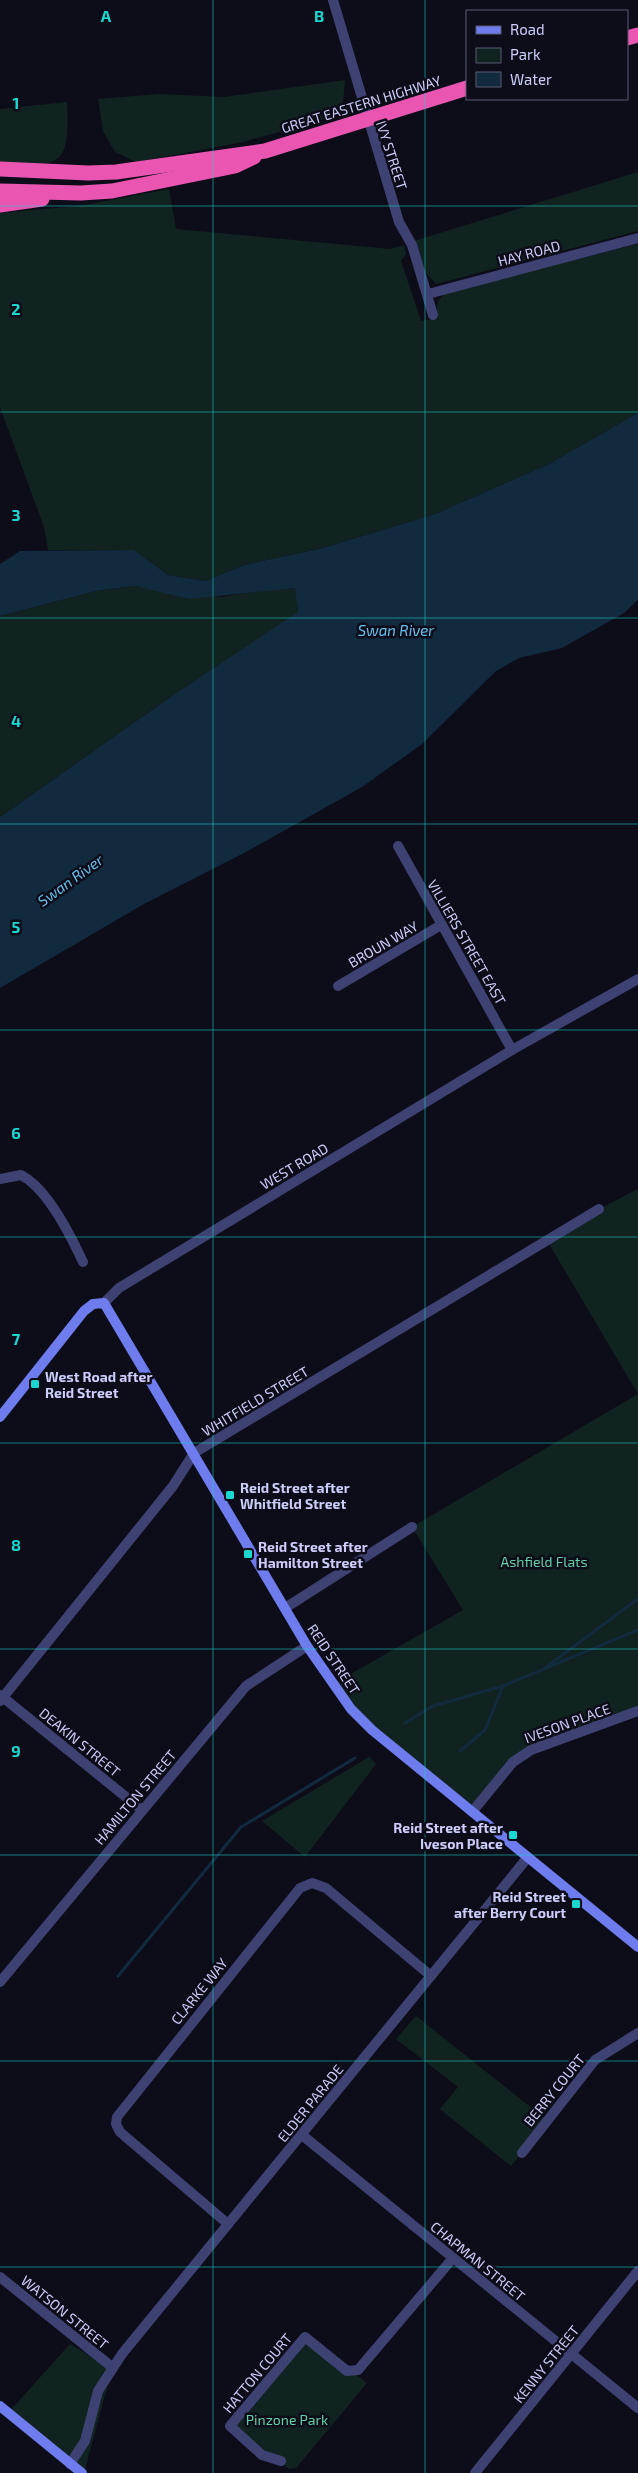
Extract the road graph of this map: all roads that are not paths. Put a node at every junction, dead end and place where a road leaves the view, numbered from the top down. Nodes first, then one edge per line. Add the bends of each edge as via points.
1 (333, 0) edge
2 (466, 88) edge
3 (367, 119) junction
4 (264, 151) junction
5 (0, 169) edge
6 (0, 191) edge
7 (81, 193) junction
8 (0, 205) edge
9 (638, 238) edge
10 (428, 294) junction
11 (434, 315) dead end
12 (398, 846) dead end
13 (441, 925) junction
14 (638, 979) edge
15 (338, 986) dead end
16 (512, 1050) junction
17 (0, 1178) edge
18 (600, 1209) dead end
19 (83, 1262) dead end
20 (104, 1303) junction
21 (0, 1417) edge
22 (194, 1454) junction
23 (412, 1527) dead end
24 (285, 1608) junction
25 (307, 1646) junction
26 (1, 1698) edge
27 (638, 1711) edge
28 (142, 1810) junction
29 (472, 1812) junction
30 (528, 1858) junction
31 (638, 1946) edge
32 (431, 1976) junction
33 (0, 1982) edge
34 (638, 2033) edge
35 (302, 2135) junction
36 (522, 2153) dead end
37 (228, 2224) junction
38 (453, 2258) junction
39 (638, 2272) edge
40 (0, 2277) edge
41 (572, 2354) junction
42 (112, 2367) junction
43 (0, 2406) edge
44 (638, 2408) edge
45 (280, 2461) dead end
46 (70, 2464) junction
47 (80, 2473) edge
48 (475, 2473) edge

1 - 3 street, IVY STREET
2 - 3 highway, GREAT EASTERN HIGHWAY
3 - 4 highway, GREAT EASTERN HIGHWAY
3 - 10 street, IVY STREET via 400,226 412,245
4 - 5 highway, GREAT EASTERN HIGHWAY via 116,172
4 - 7 highway, GREAT EASTERN HIGHWAY via 227,168 112,191
6 - 7 highway, GREAT EASTERN HIGHWAY
7 - 8 highway
9 - 10 street, HAY ROAD
10 - 11 street, IVY STREET
12 - 13 street, VILLIERS STREET EAST
13 - 15 street, BROUN WAY
13 - 16 street, VILLIERS STREET EAST
14 - 16 street, WEST ROAD
16 - 20 street, WEST ROAD via 119,1288
17 - 19 street via 21,1174 36,1184
18 - 22 street, WHITFIELD STREET
20 - 21 street, WEST ROAD via 94,1304 84,1311
20 - 22 street, REID STREET
22 - 24 street, REID STREET
22 - 26 street, WHITFIELD STREET via 173,1486
23 - 24 street
24 - 25 street, REID STREET
25 - 28 street, HAMILTON STREET via 246,1686
25 - 29 street, REID STREET via 361,1720
26 - 28 street, DEAKIN STREET
27 - 29 street, IVESON PLACE via 517,1757
28 - 33 street, HAMILTON STREET
29 - 30 street, REID STREET
30 - 31 street, REID STREET
30 - 32 street, ELDER PARADE
32 - 35 street, ELDER PARADE
32 - 37 street, CLARKE WAY via 326,1888 312,1883 300,1888 117,2117 120,2132
34 - 36 street, BERRY COURT via 595,2060
35 - 37 street, ELDER PARADE
35 - 38 street, CHAPMAN STREET
37 - 42 street, ELDER PARADE
38 - 41 street, CHAPMAN STREET
38 - 45 street, HATTON COURT via 358,2370 347,2371 305,2337 230,2426 262,2455
39 - 41 street, KENNY STREET
40 - 42 street, WATSON STREET
41 - 44 street, CHAPMAN STREET
41 - 48 street, KENNY STREET
42 - 46 street, ELDER PARADE via 98,2391 85,2440
43 - 46 street
46 - 47 street

